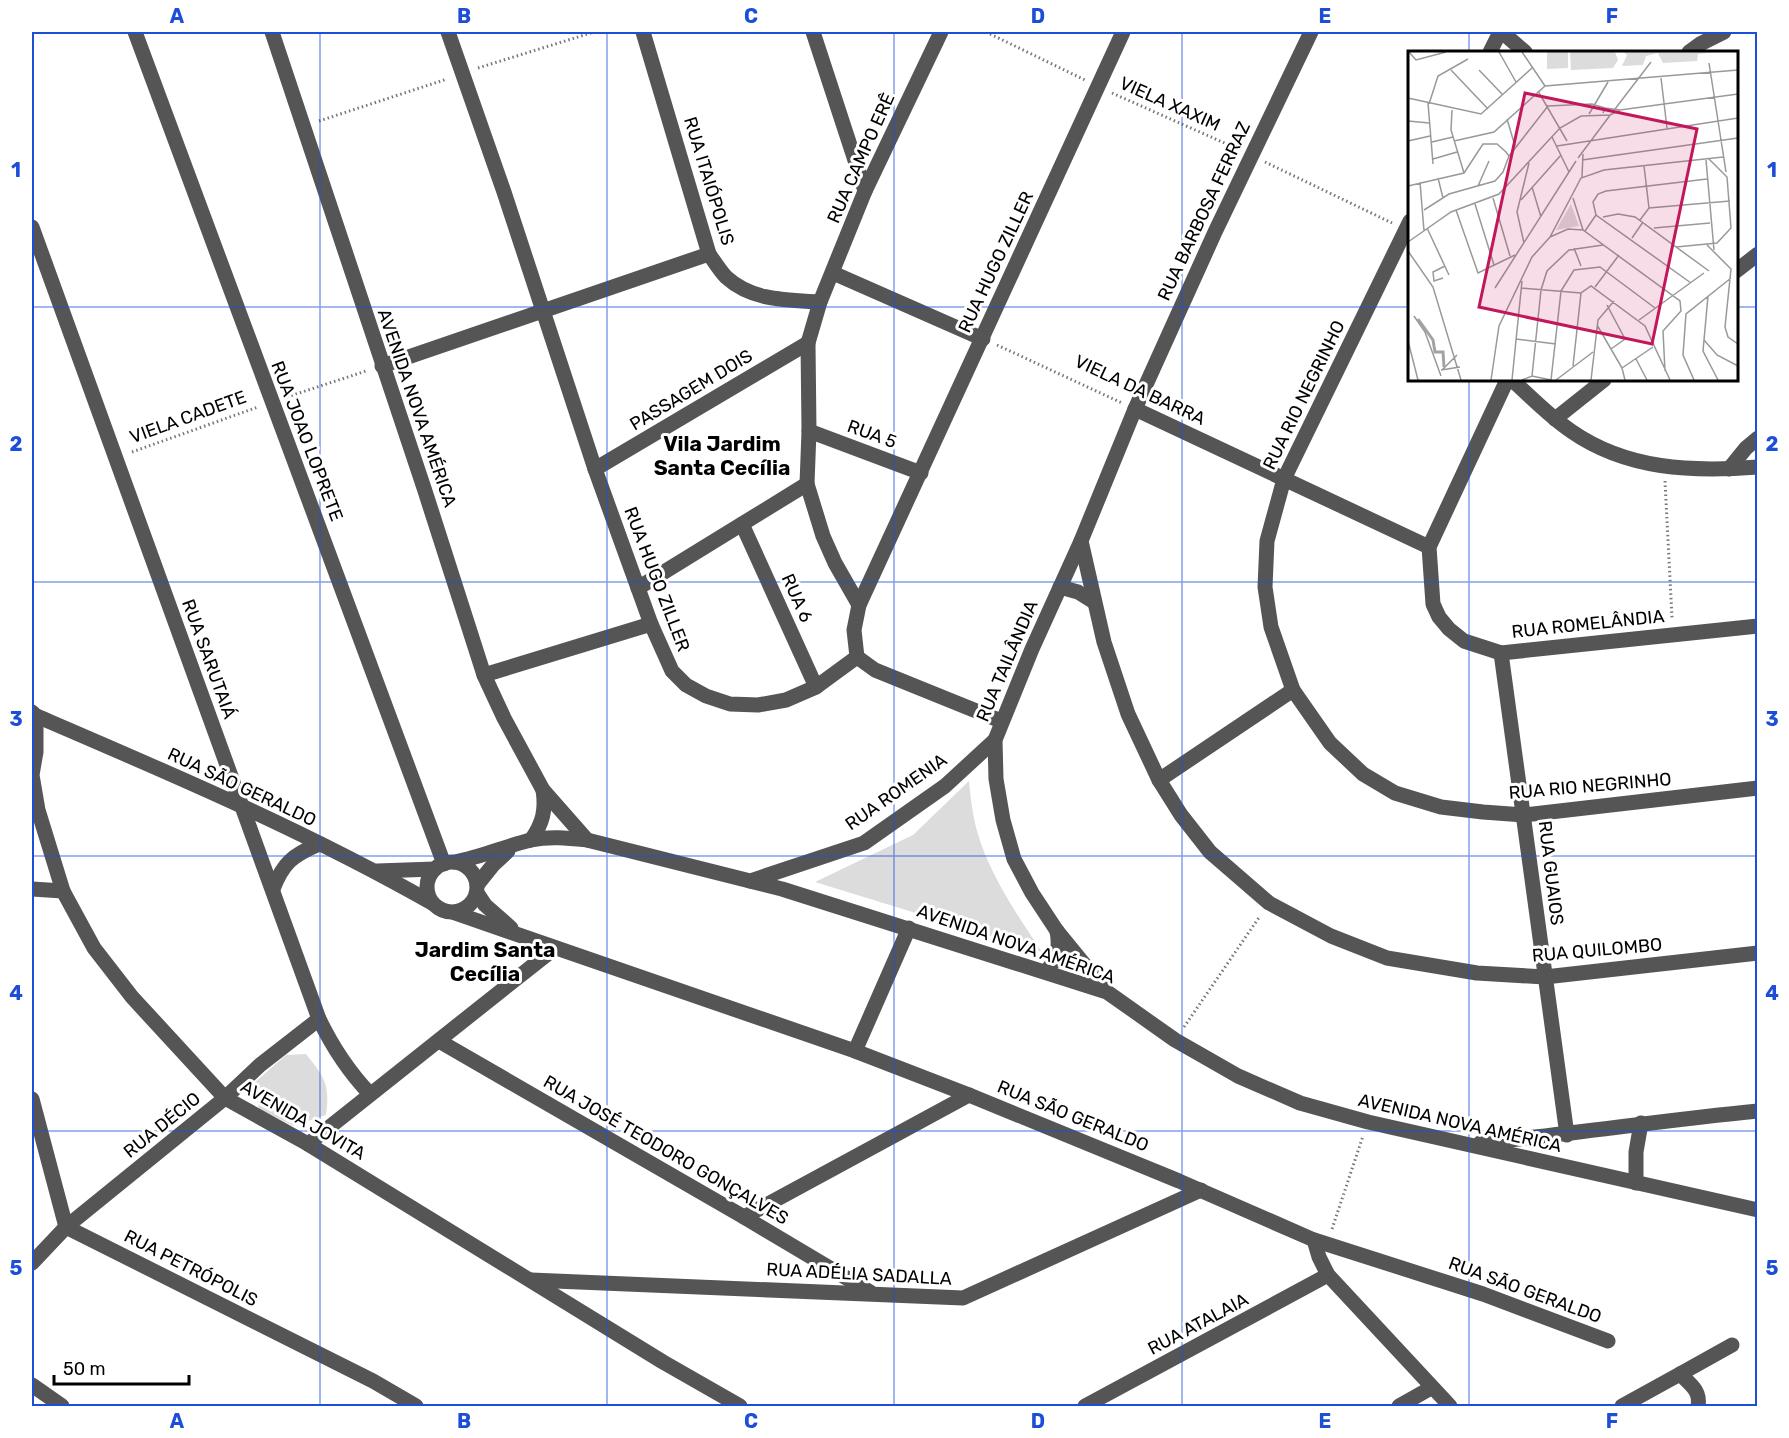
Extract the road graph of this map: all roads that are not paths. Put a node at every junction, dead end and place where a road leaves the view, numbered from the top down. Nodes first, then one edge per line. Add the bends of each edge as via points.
1 (135, 32) edge
2 (272, 32) edge
3 (448, 32) edge
4 (643, 32) edge
5 (813, 32) edge
6 (941, 32) edge
7 (1123, 32) edge
8 (1311, 32) edge
9 (1501, 32) edge
10 (1724, 32) edge
11 (1491, 51) edge
12 (1524, 51) edge
13 (1690, 51) edge
14 (865, 191) junction
15 (1407, 226) edge
16 (32, 227) edge
17 (35, 248) edge
18 (709, 254) junction
19 (1758, 254) edge
20 (1738, 270) edge
21 (833, 273) junction
22 (820, 302) junction
23 (542, 310) junction
24 (983, 339) junction
25 (808, 343) junction
26 (382, 366) junction
27 (1507, 381) edge
28 (1513, 381) edge
29 (1603, 381) edge
30 (1135, 409) junction
31 (1555, 419) junction
32 (809, 431) junction
33 (1758, 438) edge
34 (1758, 467) edge
35 (595, 469) junction
36 (1729, 469) junction
37 (921, 472) junction
38 (1284, 479) junction
39 (807, 484) junction
40 (742, 524) junction
41 (1081, 541) junction
42 (1430, 547) junction
43 (638, 588) junction
44 (1060, 588) junction
45 (1094, 602) junction
46 (859, 605) junction
47 (651, 624) junction
48 (1758, 626) edge
49 (1501, 653) junction
50 (857, 657) junction
51 (484, 675) junction
52 (816, 687) junction
53 (1293, 690) junction
54 (33, 714) edge
55 (1001, 721) junction
56 (994, 740) junction
57 (32, 775) edge
58 (1159, 780) junction
59 (1758, 788) edge
60 (543, 790) junction
61 (243, 805) junction
62 (1524, 815) junction
63 (531, 840) junction
64 (587, 840) junction
65 (319, 844) junction
66 (513, 847) junction
67 (810, 861) junction
68 (445, 865) junction
69 (377, 871) junction
70 (750, 881) junction
71 (32, 889) edge
72 (273, 889) junction
73 (477, 889) junction
74 (782, 889) junction
75 (63, 891) junction
76 (432, 903) junction
77 (456, 913) junction
78 (909, 928) junction
79 (1057, 931) junction
80 (520, 935) junction
81 (555, 948) junction
82 (1758, 953) edge
83 (1045, 972) junction
84 (1545, 977) junction
85 (1107, 992) junction
86 (319, 1019) junction
87 (439, 1041) junction
88 (855, 1051) junction
89 (370, 1094) junction
90 (969, 1095) junction
91 (225, 1098) junction
92 (32, 1099) edge
93 (1758, 1111) edge
94 (1641, 1123) junction
95 (1567, 1135) junction
96 (309, 1144) junction
97 (1465, 1144) junction
98 (1636, 1183) junction
99 (1200, 1190) junction
100 (1758, 1210) edge
101 (744, 1217) junction
102 (66, 1227) junction
103 (1321, 1242) junction
104 (32, 1263) edge
105 (1328, 1275) junction
106 (529, 1280) junction
107 (872, 1294) junction
108 (1608, 1341) dead end
109 (1732, 1345) dead end
110 (1680, 1374) junction
111 (32, 1385) edge
112 (1431, 1388) junction
113 (62, 1407) edge
114 (416, 1407) edge
115 (740, 1407) edge
116 (1085, 1407) edge
117 (1400, 1407) edge
118 (1450, 1407) edge
119 (1622, 1407) edge
120 (1698, 1407) edge

1 - 68 street, RUA JOAO LOPRETE
2 - 26 street, AVENIDA NOVA AMÉRICA
3 - 23 street, RUA HUGO ZILLER
4 - 18 street, RUA ITAIÓPOLIS
5 - 14 street
6 - 14 street, RUA CAMPO ERÊ
7 - 24 street, RUA HUGO ZILLER
8 - 30 street, RUA BARBOSA FERRAZ via 1250,155
9 - 11 street
9 - 12 street
10 - 13 street
14 - 21 street, RUA CAMPO ERÊ
15 - 38 street, RUA RIO NEGRINHO
16 - 17 street, RUA SARUTAIÁ
17 - 61 street, RUA SARUTAIÁ
18 - 22 street, RUA ITAIÓPOLIS via 726,276 744,289 777,299
18 - 23 street
19 - 20 street
21 - 22 street, RUA CAMPO ERÊ
21 - 24 street
22 - 25 street, RUA CAMPO ERÊ
23 - 26 street
23 - 35 street, RUA HUGO ZILLER
24 - 37 street, RUA HUGO ZILLER
25 - 32 street, RUA CAMPO ERÊ
25 - 35 street, PASSAGEM DOIS
26 - 51 street, AVENIDA NOVA AMÉRICA
27 - 42 street, RUA ROMELÂNDIA
28 - 31 street
29 - 31 street
30 - 38 street, VIELA DA BARRA
30 - 41 street, RUA TAILÂNDIA
31 - 36 street via 1603,450 1637,462 1690,470
32 - 37 street, RUA 5
32 - 39 street, RUA CAMPO ERÊ
33 - 36 street
34 - 36 street
35 - 43 street, RUA HUGO ZILLER
37 - 46 street, RUA HUGO ZILLER
38 - 42 street, VIELA DA BARRA
38 - 53 street, RUA RIO NEGRINHO via 1267,541 1265,587 1271,627
39 - 40 street
39 - 46 street, RUA CAMPO ERÊ via 823,536
40 - 43 street
40 - 52 street, RUA 6
41 - 44 street, RUA TAILÂNDIA
41 - 45 street, RUA QUILOMBO
42 - 49 street, RUA ROMELÂNDIA via 1433,604 1439,617 1464,641
43 - 47 street, RUA HUGO ZILLER
44 - 45 street via 1078,592
44 - 55 street, RUA TAILÂNDIA
45 - 58 street, RUA QUILOMBO via 1128,714
46 - 50 street, RUA HUGO ZILLER via 854,630
47 - 51 street
47 - 52 street, RUA HUGO ZILLER via 672,671 706,696 730,704 758,705 786,700
48 - 49 street, RUA ROMELÂNDIA
49 - 62 street, RUA GUAIOS
50 - 52 street, RUA HUGO ZILLER
50 - 55 street via 875,670
51 - 60 street, AVENIDA NOVA AMÉRICA
53 - 58 street
53 - 62 street, RUA RIO NEGRINHO via 1330,743 1363,774 1395,793 1441,807
54 - 57 street, AVENIDA JOVITA via 36,752
54 - 61 street, RUA SÃO GERALDO
55 - 56 street, RUA TAILÂNDIA
56 - 67 street, RUA ROMENIA via 945,786 864,843
56 - 79 street, RUA TAILÂNDIA via 996,779 1014,859
57 - 75 street, AVENIDA JOVITA via 38,810
58 - 84 street, RUA QUILOMBO via 1210,852 1269,903 1331,936 1387,958 1477,973
59 - 62 street, RUA RIO NEGRINHO
60 - 63 street, AVENIDA NOVA AMÉRICA via 544,818
60 - 64 street, AVENIDA NOVA AMÉRICA
61 - 65 street, RUA SÃO GERALDO
61 - 72 street, RUA SARUTAIÁ
62 - 84 street, RUA GUAIOS
63 - 64 street
63 - 66 street
64 - 70 street, AVENIDA NOVA AMÉRICA
65 - 69 street, RUA SÃO GERALDO
65 - 72 street via 290,859
66 - 68 street
66 - 73 street via 493,865
67 - 70 street, RUA ROMENIA
67 - 74 street, RUA ROMENIA
68 - 69 street
68 - 73 street via 470,870
68 - 76 street via 428,882
69 - 76 street, RUA SÃO GERALDO
70 - 74 street, AVENIDA NOVA AMÉRICA
71 - 75 street
72 - 86 street, RUA SARUTAIÁ
73 - 77 street via 468,908
73 - 80 street, RUA SÃO GERALDO via 494,915
74 - 78 street, AVENIDA NOVA AMÉRICA
75 - 91 street, AVENIDA JOVITA via 94,948 132,997
76 - 77 street via 443,911
77 - 80 street, RUA SÃO GERALDO
78 - 83 street, AVENIDA NOVA AMÉRICA
78 - 88 street
79 - 83 street via 1058,955
79 - 85 street, RUA TAILÂNDIA
80 - 81 street, RUA SÃO GERALDO
81 - 87 street
81 - 88 street, RUA SÃO GERALDO
82 - 84 street, RUA QUILOMBO
83 - 85 street, AVENIDA NOVA AMÉRICA
84 - 95 street, RUA GUAIOS
85 - 97 street, AVENIDA NOVA AMÉRICA via 1175,1040 1238,1076 1300,1103
86 - 89 street, RUA SARUTAIÁ via 345,1066
86 - 91 street, RUA DÉCIO
87 - 89 street
87 - 101 street, RUA JOSÉ TEODORO GONÇALVES
88 - 90 street, RUA SÃO GERALDO
89 - 96 street
90 - 99 street, RUA SÃO GERALDO
90 - 101 street
91 - 96 street, AVENIDA JOVITA
91 - 102 street, RUA DÉCIO
92 - 102 street
93 - 94 street
94 - 95 street
94 - 98 street
95 - 97 street
96 - 106 street, AVENIDA JOVITA
97 - 98 street, AVENIDA NOVA AMÉRICA
98 - 100 street, AVENIDA NOVA AMÉRICA
99 - 103 street, RUA SÃO GERALDO
99 - 107 street, RUA ADÉLIA SADALLA via 963,1298
101 - 107 street, RUA JOSÉ TEODORO GONÇALVES
102 - 104 street, RUA DÉCIO
102 - 114 street, RUA PETRÓPOLIS
103 - 105 street via 1319,1257
103 - 108 street, RUA SÃO GERALDO via 1483,1294
105 - 112 street
105 - 116 street, RUA ATALAIA
106 - 107 street, RUA ADÉLIA SADALLA
106 - 115 street, AVENIDA JOVITA
109 - 110 street
110 - 119 street
110 - 120 street via 1695,1389
111 - 113 street
112 - 117 street
112 - 118 street

